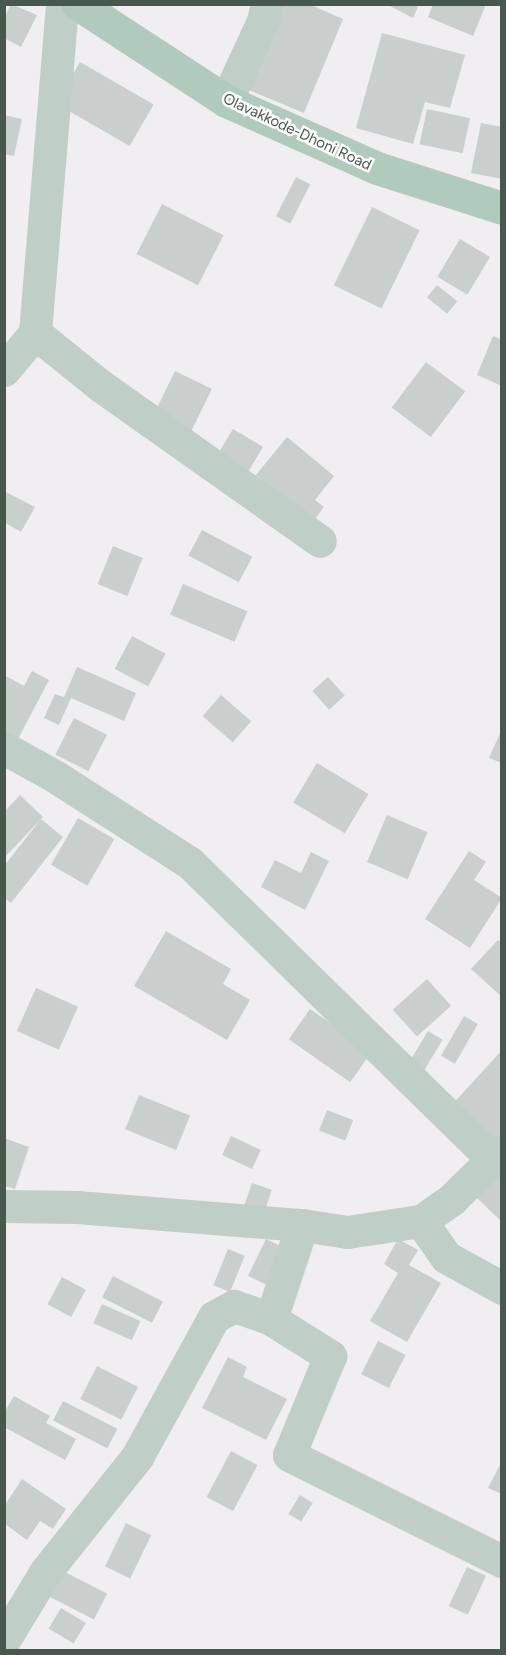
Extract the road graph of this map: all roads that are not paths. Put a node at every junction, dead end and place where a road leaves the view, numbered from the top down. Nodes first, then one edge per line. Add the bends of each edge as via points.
1 (62, 4) edge
2 (78, 4) edge
3 (267, 4) edge
4 (226, 101) junction
5 (501, 208) edge
6 (35, 333) junction
7 (4, 370) edge
8 (320, 541) dead end
9 (4, 748) edge
10 (496, 1154) edge
11 (4, 1206) edge
12 (421, 1221) junction
13 (302, 1225) junction
14 (501, 1288) edge
15 (271, 1319) junction
16 (501, 1561) edge
17 (4, 1640) edge

1 - 6 street
2 - 4 main road, Olavakkode-Dhoni Road
3 - 4 street
4 - 5 main road, Olavakkode-Dhoni Road via 377,168
6 - 7 street
6 - 8 street via 101,386
9 - 10 street via 190,863
10 - 12 street via 451,1200
11 - 13 street
12 - 13 street via 346,1232
12 - 14 street via 446,1257
13 - 15 street
15 - 16 street via 330,1356 289,1455
15 - 17 street via 234,1306 214,1317 137,1457 46,1571

